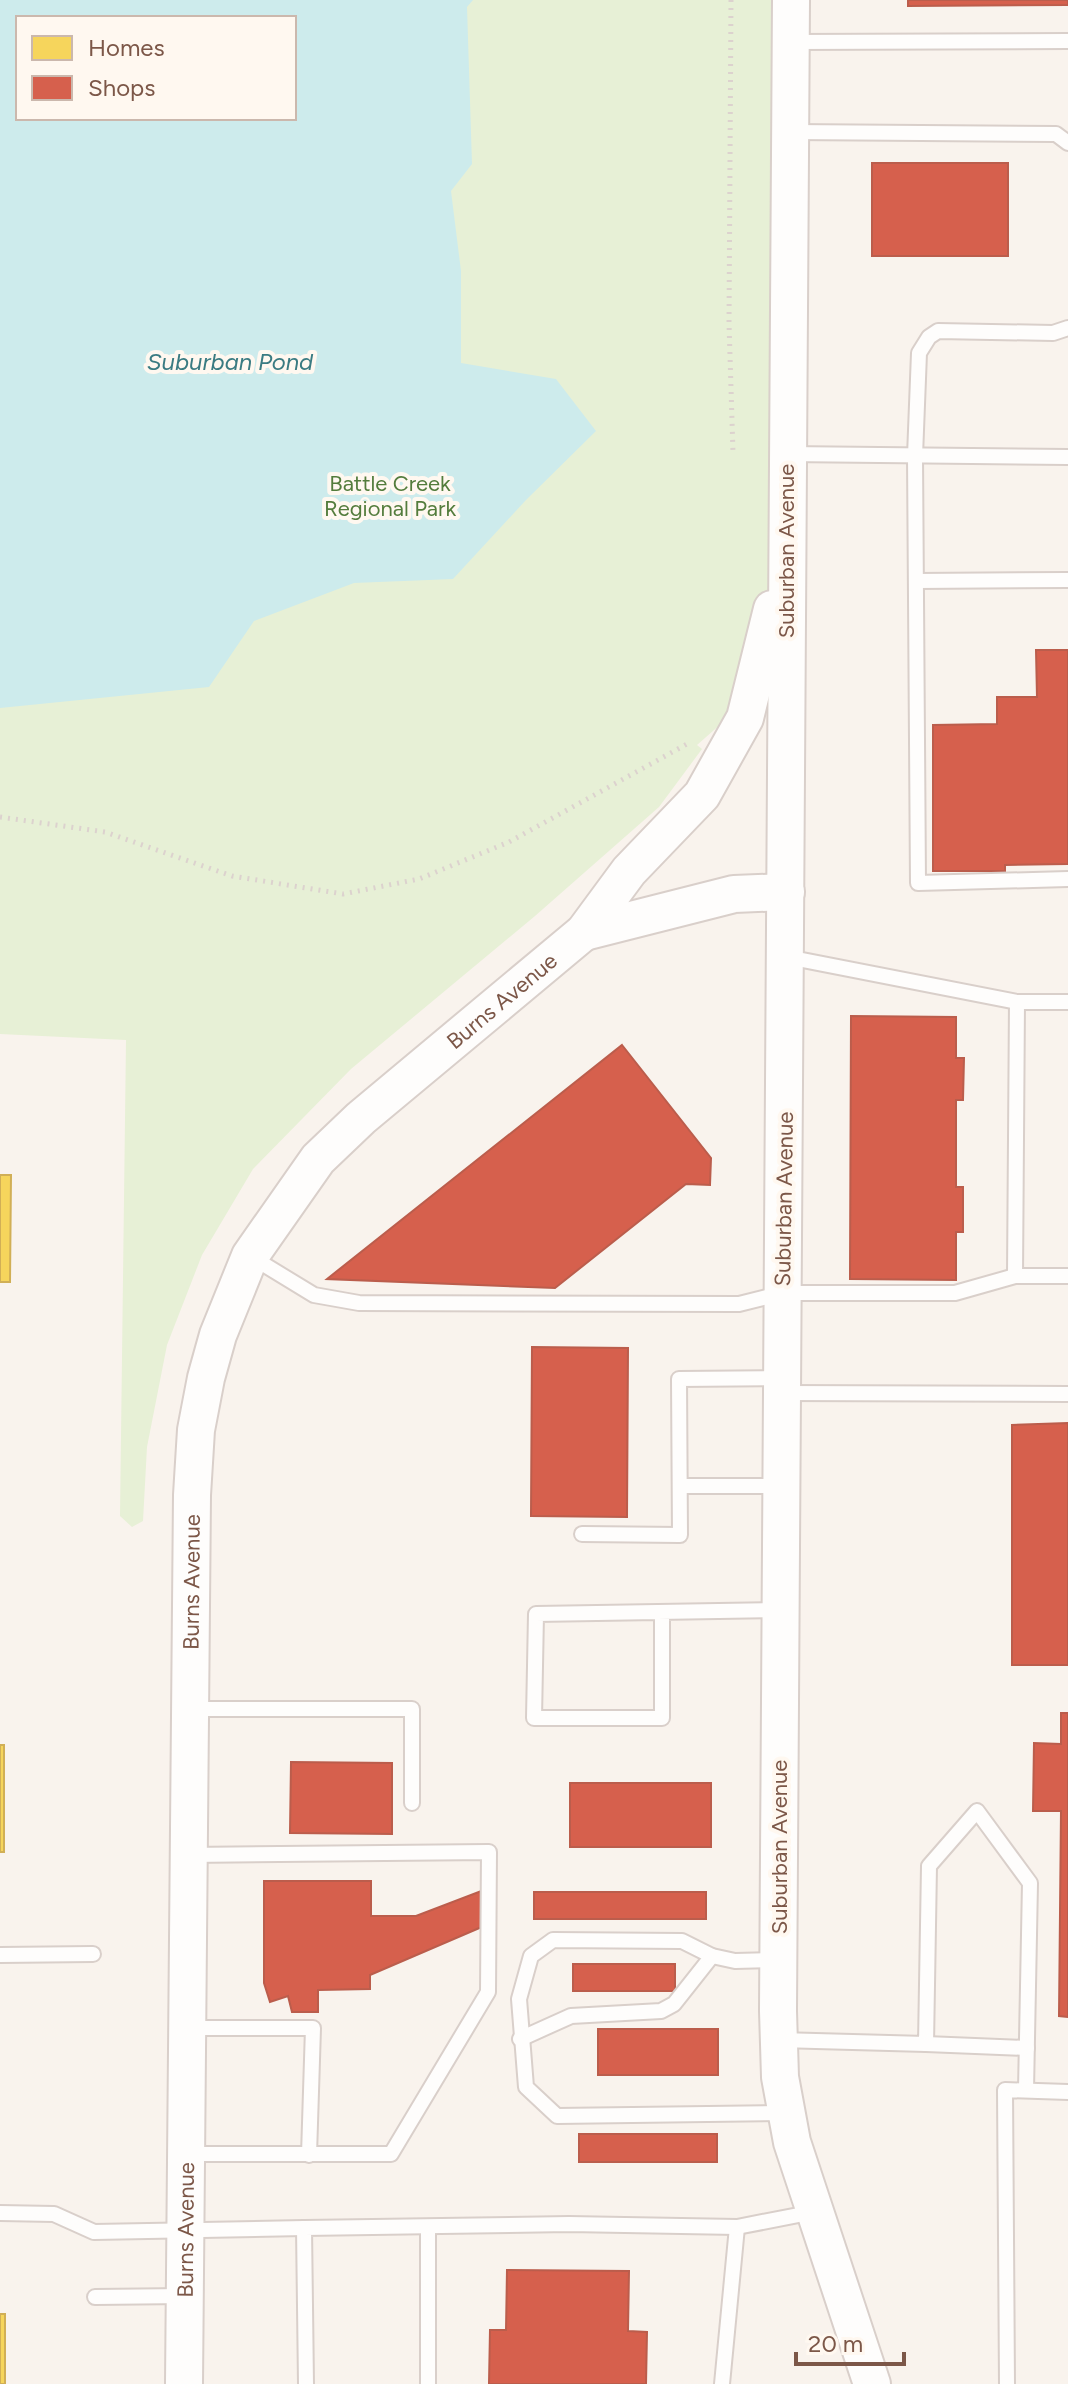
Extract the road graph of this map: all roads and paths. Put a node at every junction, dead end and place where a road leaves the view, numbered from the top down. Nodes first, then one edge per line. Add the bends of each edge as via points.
1 (731, 0) edge
2 (791, 0) edge
3 (1068, 41) edge
4 (791, 42) junction
5 (790, 132) junction
6 (1068, 143) edge
7 (1068, 328) edge
8 (733, 453) dead end
9 (787, 454) junction
10 (915, 456) junction
11 (1068, 457) edge
12 (786, 558) junction
13 (1068, 580) edge
14 (916, 581) junction
15 (697, 739) dead end
16 (0, 817) edge
17 (1068, 879) edge
18 (786, 892) junction
19 (584, 932) junction
20 (787, 957) junction
21 (1017, 1002) junction
22 (1068, 1002) edge
23 (250, 1256) junction
24 (1015, 1276) junction
25 (1068, 1276) edge
26 (783, 1293) junction
27 (782, 1386) junction
28 (1068, 1394) edge
29 (681, 1486) junction
30 (782, 1486) junction
31 (582, 1534) dead end
32 (780, 1610) junction
33 (662, 1614) junction
34 (190, 1709) junction
35 (412, 1803) dead end
36 (188, 1855) junction
37 (93, 1954) dead end
38 (0, 1955) edge
39 (712, 1956) junction
40 (778, 1960) junction
41 (187, 2028) junction
42 (520, 2039) junction
43 (779, 2040) junction
44 (926, 2044) junction
45 (1027, 2048) junction
46 (1026, 2090) junction
47 (1068, 2092) edge
48 (786, 2113) junction
49 (185, 2154) junction
50 (309, 2155) junction
51 (814, 2212) junction
52 (0, 2213) edge
53 (737, 2227) junction
54 (304, 2228) junction
55 (428, 2228) junction
56 (184, 2230) junction
57 (185, 2296) junction
58 (95, 2297) dead end
59 (184, 2384) edge
60 (306, 2384) edge
61 (428, 2384) edge
62 (722, 2384) edge
63 (872, 2384) edge
64 (1007, 2384) edge

1 - 8 path
2 - 4 street, Suburban Avenue
3 - 4 lane
4 - 5 street, Suburban Avenue
5 - 6 lane via 1056,134
5 - 9 street, Suburban Avenue
7 - 10 lane via 1053,333 938,331 929,337 919,353
9 - 10 lane
9 - 12 street, Suburban Avenue
10 - 11 lane
10 - 14 lane
12 - 18 street, Suburban Avenue
12 - 19 street, Burns Avenue via 745,718 725,759 702,795 629,871
13 - 14 lane
14 - 17 lane via 918,883
15 - 16 path via 509,842 419,879 343,894 232,876 105,832
18 - 19 street, Burns Avenue via 734,894
18 - 20 street, Suburban Avenue
19 - 23 street, Burns Avenue via 318,1159
20 - 21 lane
20 - 26 street, Suburban Avenue
21 - 22 lane
21 - 24 lane
23 - 26 lane via 314,1295 359,1303 739,1304
23 - 34 street, Burns Avenue via 218,1335 196,1430
24 - 25 lane
24 - 26 lane via 955,1293
26 - 27 street, Suburban Avenue
27 - 28 lane
27 - 29 lane via 679,1379
27 - 30 street, Suburban Avenue
29 - 30 lane
29 - 31 lane via 680,1535
30 - 32 street, Suburban Avenue
32 - 33 lane
32 - 40 street, Suburban Avenue
33 - 33 lane via 536,1614 534,1718 662,1718
34 - 35 lane via 412,1709
34 - 36 street, Burns Avenue
36 - 41 street, Burns Avenue
36 - 50 lane via 489,1852 488,1992 391,2154
37 - 38 lane
39 - 40 lane
39 - 42 lane via 674,2004 661,2011 571,2016
39 - 42 lane via 682,1941 553,1940 531,1956 519,1999
40 - 43 street, Suburban Avenue
41 - 49 street, Burns Avenue
41 - 50 lane via 313,2028
42 - 48 lane via 526,2087 557,2116
43 - 44 lane
43 - 48 street, Suburban Avenue
44 - 45 lane
44 - 45 lane via 929,1866 977,1811 1030,1883
45 - 46 lane
46 - 47 lane
46 - 64 lane via 1005,2090
48 - 51 street, Suburban Avenue
49 - 50 lane
49 - 56 street, Burns Avenue
51 - 53 lane
51 - 63 street, Suburban Avenue
52 - 56 lane via 54,2214 94,2232
53 - 55 lane
53 - 62 lane
54 - 55 lane
54 - 56 lane
54 - 60 lane
55 - 61 lane
56 - 57 street, Burns Avenue
57 - 58 lane
57 - 59 street, Burns Avenue

